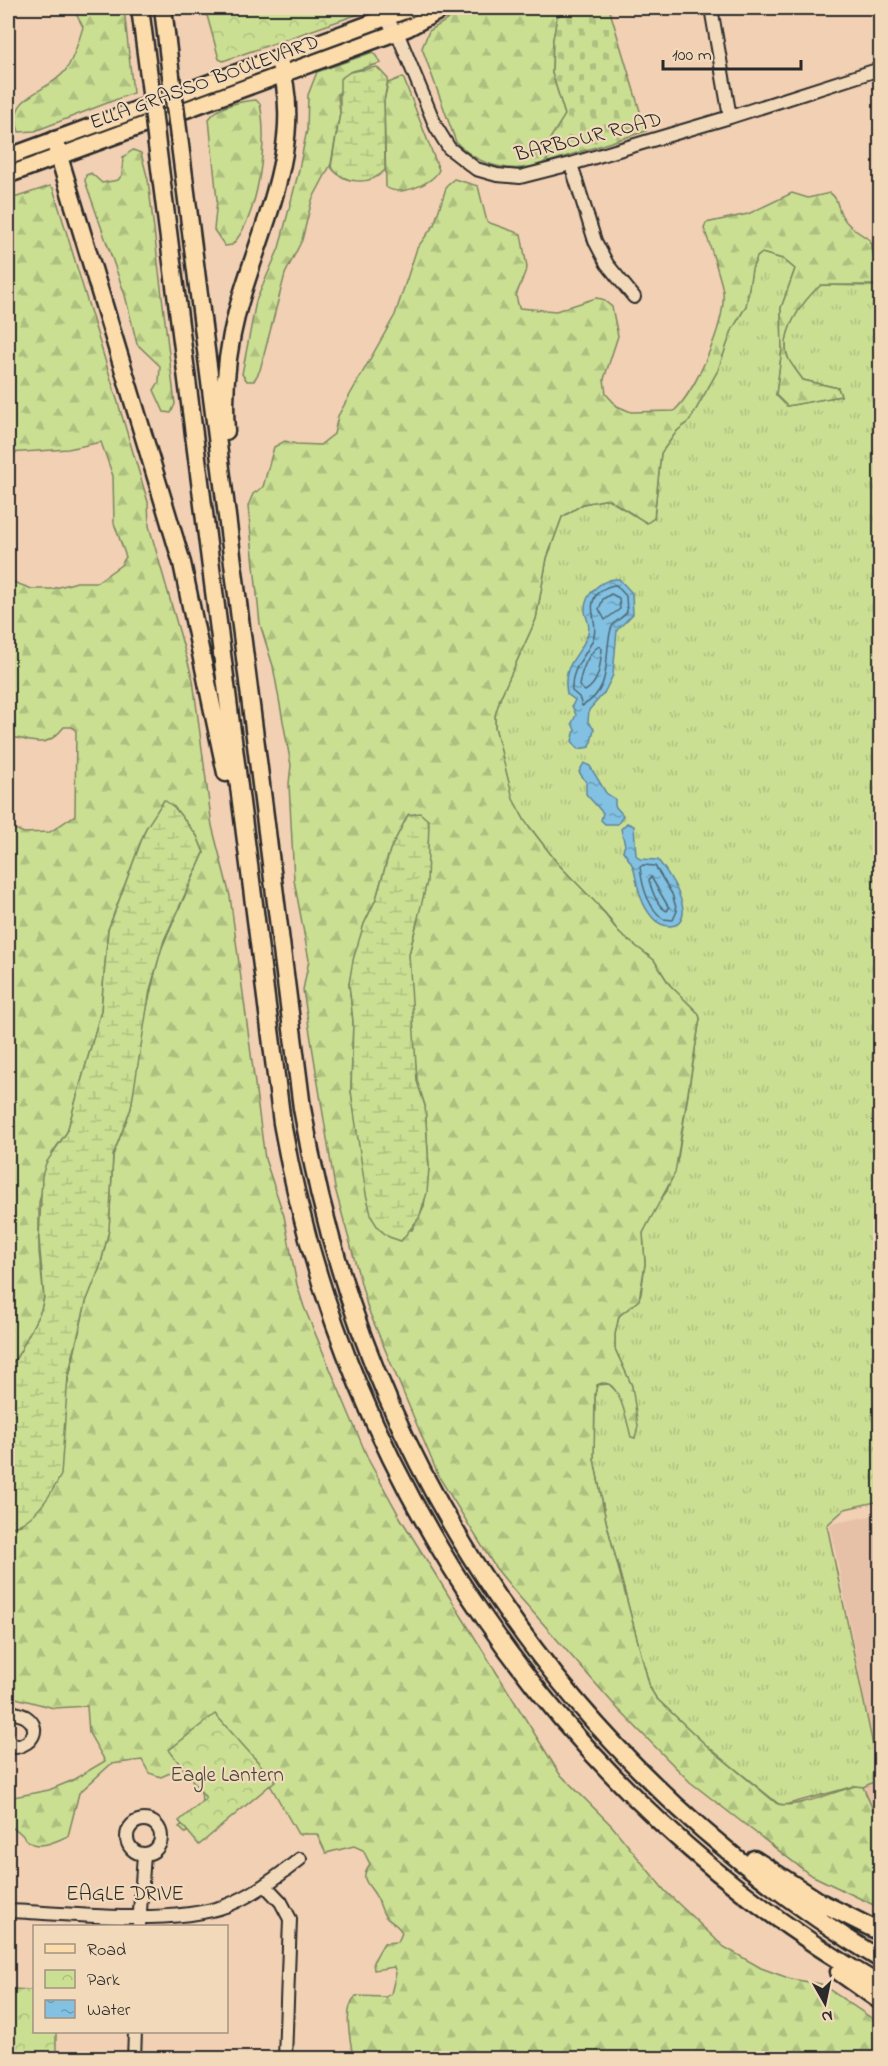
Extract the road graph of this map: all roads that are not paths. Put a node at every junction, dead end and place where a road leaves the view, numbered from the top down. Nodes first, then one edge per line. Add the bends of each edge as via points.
1 (140, 8) edge
2 (163, 8) edge
3 (412, 8) edge
4 (445, 8) edge
5 (711, 8) edge
6 (380, 13) edge
7 (397, 32) junction
8 (280, 66) junction
9 (880, 69) edge
10 (730, 117) junction
11 (57, 148) junction
12 (8, 157) edge
13 (571, 164) junction
14 (8, 175) edge
15 (634, 297) dead end
16 (226, 513) junction
17 (257, 932) junction
18 (8, 1712) edge
19 (8, 1740) edge
20 (653, 1785) junction
21 (144, 1854) dead end
22 (300, 1859) dead end
23 (266, 1886) junction
24 (8, 1911) edge
25 (772, 1915) junction
26 (139, 1921) edge
27 (880, 1932) edge
28 (880, 1959) edge
29 (880, 1985) edge
30 (880, 2001) edge
31 (135, 2033) edge
32 (134, 2058) edge
33 (285, 2058) edge

1 - 17 highway, bridge
2 - 16 highway, bridge
3 - 6 main road, ELLA GRASSO BOULEVARD
4 - 7 main road, ELLA GRASSO BOULEVARD
5 - 10 street
6 - 7 street, BARBOUR ROAD
6 - 8 main road, ELLA GRASSO BOULEVARD
7 - 8 main road, ELLA GRASSO BOULEVARD
7 - 13 street, BARBOUR ROAD via 436,127 460,157 476,169 520,177
8 - 11 main road, ELLA GRASSO BOULEVARD
8 - 16 highway via 287,106 281,165 238,310 229,355 225,401
9 - 10 street, BARBOUR ROAD
10 - 13 street, BARBOUR ROAD
11 - 12 main road, ELLA GRASSO BOULEVARD
11 - 14 main road, ELLA GRASSO BOULEVARD
11 - 17 highway via 187,580 222,751 242,881
13 - 15 street via 595,240 607,264
16 - 20 highway via 302,1108 321,1201 347,1292 401,1429 472,1561 557,1679
17 - 25 highway via 282,1123 303,1223 345,1356 400,1480 476,1607 559,1717 657,1820
18 - 19 street via 23,1715 32,1722 34,1731 25,1745 16,1747
20 - 27 highway via 683,1803 784,1880
20 - 28 highway via 756,1874
21 - 26 street
22 - 23 street, EAGLE DRIVE
23 - 26 street, EAGLE DRIVE via 233,1904
23 - 33 street via 290,1919
24 - 26 street, EAGLE DRIVE
25 - 29 highway
25 - 30 highway via 804,1946
31 - 32 street

